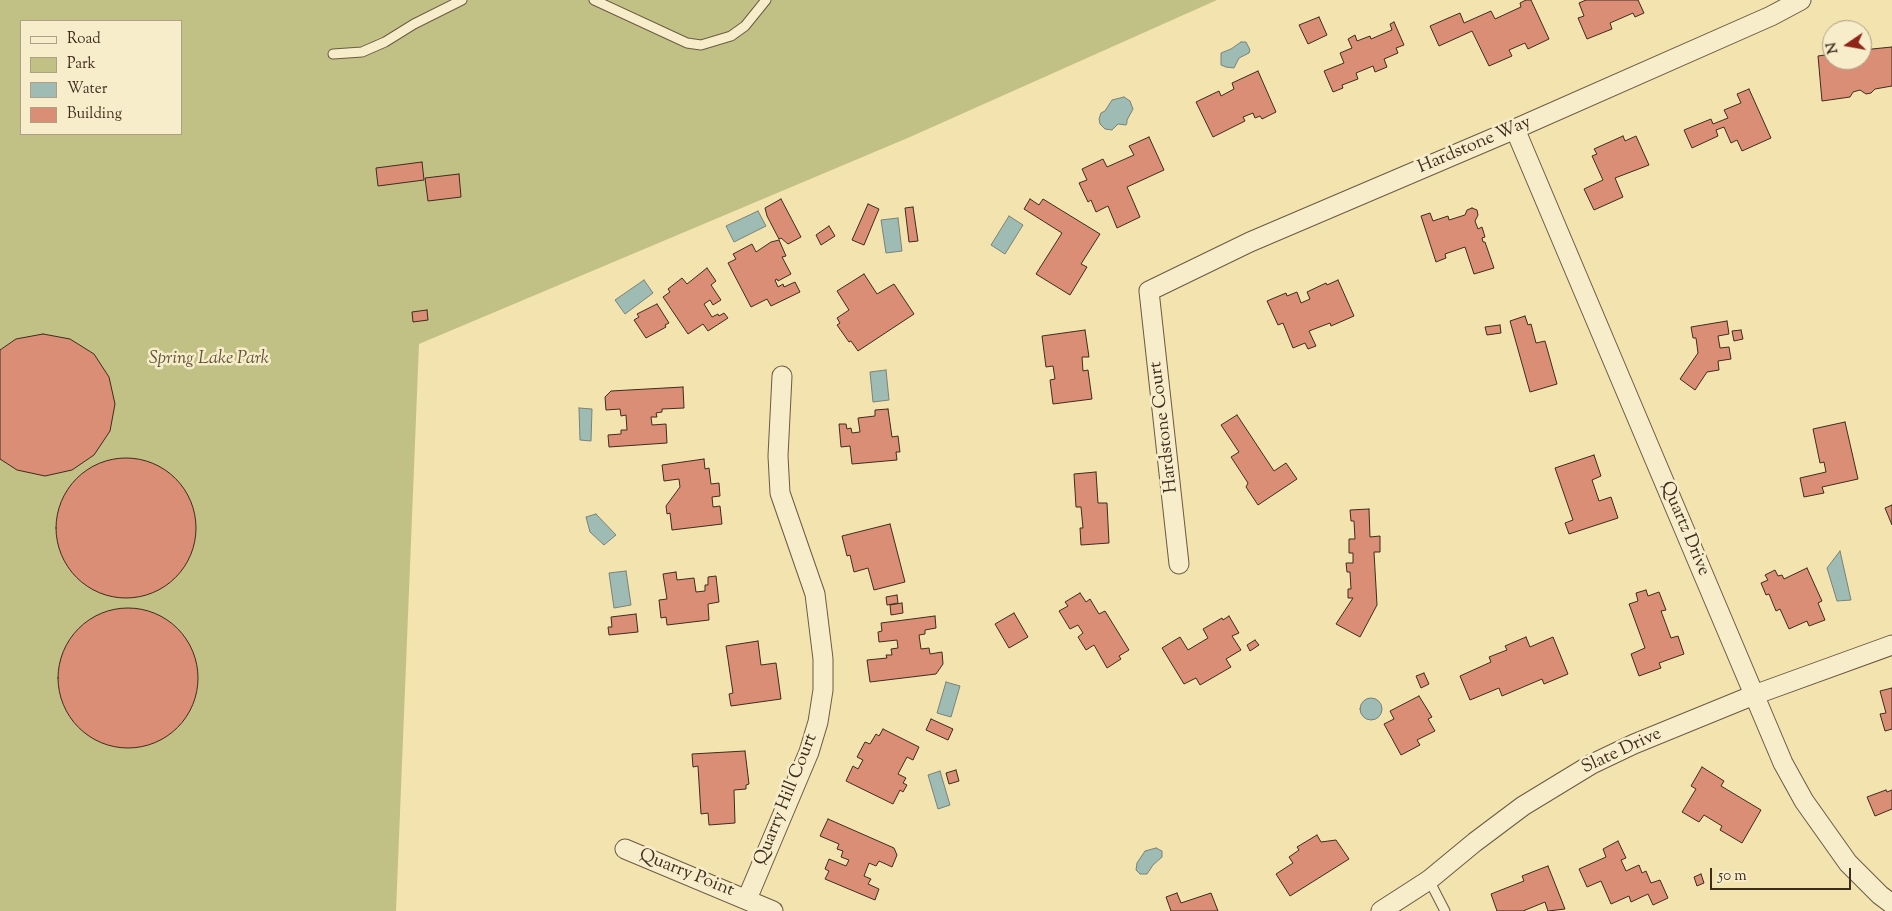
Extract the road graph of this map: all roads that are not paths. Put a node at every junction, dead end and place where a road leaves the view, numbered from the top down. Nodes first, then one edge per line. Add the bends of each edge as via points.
1 (462, 0) edge
2 (594, 0) edge
3 (766, 0) edge
4 (1801, 0) edge
5 (333, 54) dead end
6 (1515, 129) junction
7 (1149, 290) joint
8 (782, 376) dead end
9 (1179, 564) dead end
10 (1892, 645) edge
11 (1754, 695) junction
12 (625, 849) dead end
13 (1429, 880) junction
14 (747, 899) junction
15 (1892, 904) edge
16 (773, 911) edge
17 (1381, 911) edge
18 (1445, 911) edge

1 - 5 lane via 362,52
2 - 3 lane via 687,43 701,45 731,36 745,26
4 - 6 street, Hardstone Way
6 - 7 street, Hardstone Way via 1250,242
6 - 11 street, Quartz Drive
7 - 9 street, Hardstone Court
8 - 14 street, Quarry Hill Court via 778,456 780,493 815,594 824,659 823,690 809,752
10 - 11 street, Slate Drive
11 - 13 street, Slate Drive via 1592,764 1523,806
11 - 15 street, Quartz Drive via 1783,762 1804,800 1848,863
12 - 14 street, Quarry Point
13 - 17 street, Slate Drive
13 - 18 lane
14 - 16 street, Quarry Point

